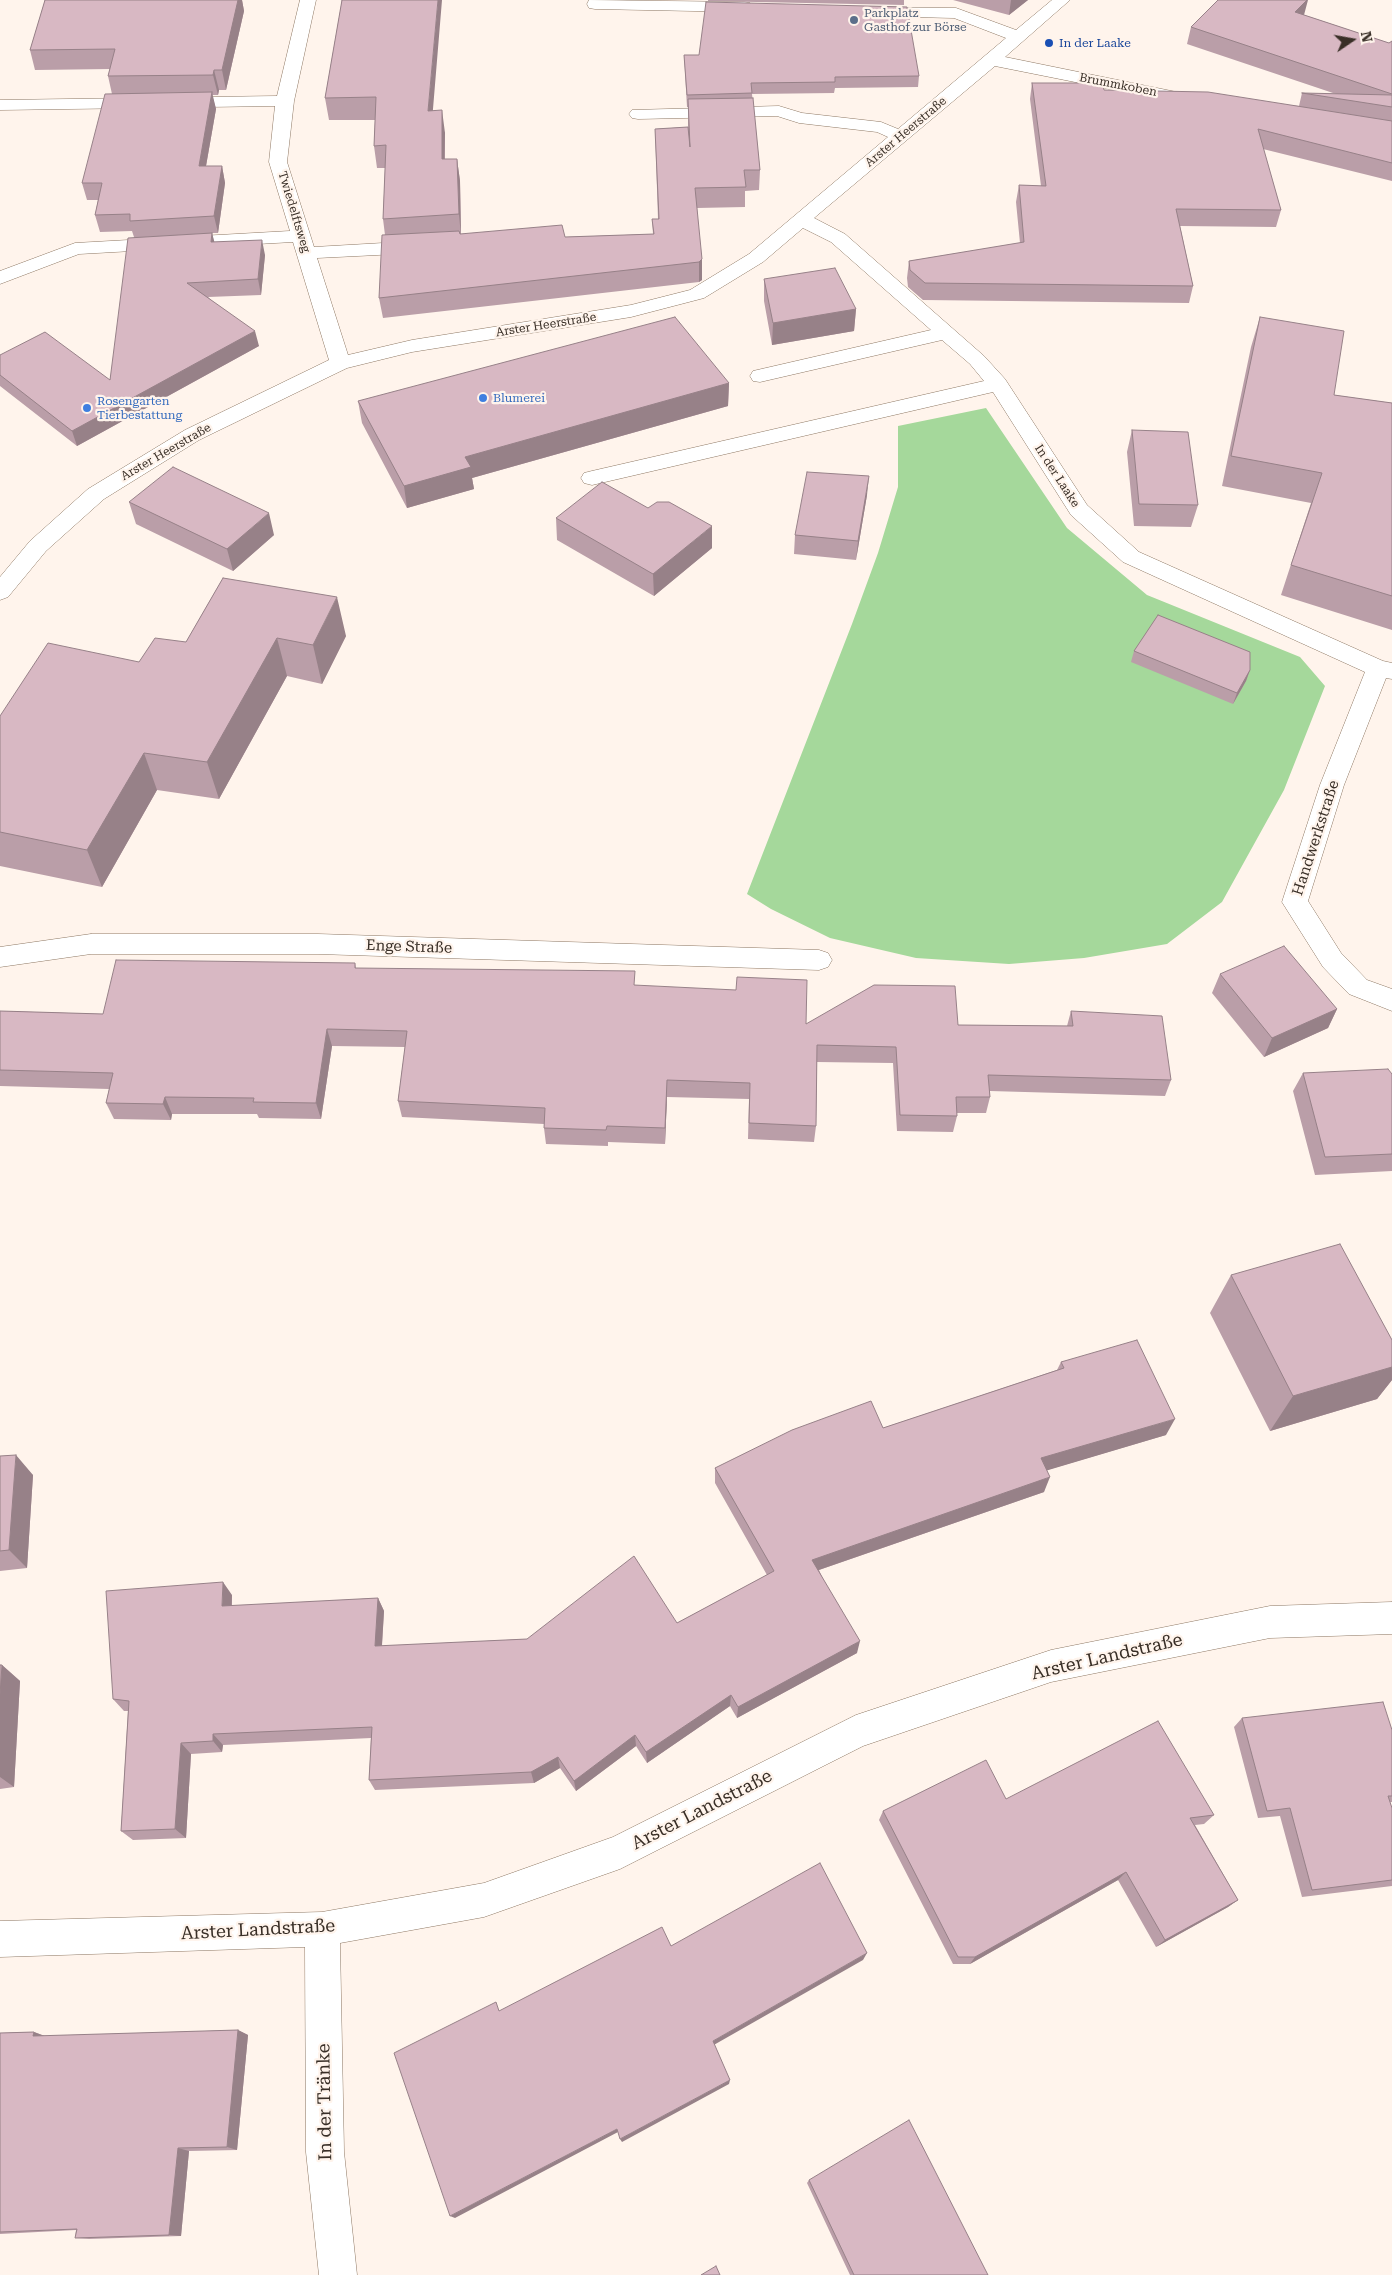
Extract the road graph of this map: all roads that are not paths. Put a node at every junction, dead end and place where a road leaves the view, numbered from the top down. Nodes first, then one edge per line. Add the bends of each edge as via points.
1 (308, 0) edge
2 (1062, 0) edge
3 (595, 4) dead end
4 (761, 8) edge
5 (858, 10) edge
6 (1018, 38) junction
7 (993, 60) junction
8 (285, 101) junction
9 (1205, 102) edge
10 (0, 105) edge
11 (638, 114) dead end
12 (902, 136) junction
13 (802, 220) junction
14 (304, 245) junction
15 (436, 246) edge
16 (0, 278) edge
17 (945, 332) junction
18 (340, 362) junction
19 (760, 376) dead end
20 (998, 384) junction
21 (592, 478) dead end
22 (0, 592) edge
23 (1385, 670) edge
24 (0, 957) edge
25 (819, 960) dead end
26 (1392, 1000) edge
27 (1392, 1618) edge
28 (322, 1929) junction
29 (0, 1939) edge
30 (338, 2275) edge

1 - 8 street, Twiedelftsweg
2 - 6 street, Arster Heerstraße
3 - 4 street
5 - 6 street via 956,13
6 - 7 street, Arster Heerstraße
7 - 9 street, Brummkoben
7 - 12 street, Arster Heerstraße
8 - 10 street
8 - 14 street, Twiedelftsweg via 278,162
11 - 12 street via 779,111 799,118 882,127
12 - 13 street, Arster Heerstraße
13 - 17 street, In der Laake via 838,238
13 - 18 street, Arster Heerstraße via 756,258 697,294 631,311 412,346
14 - 15 street
14 - 16 street via 100,246 75,249
14 - 18 street, Twiedelftsweg
17 - 19 street
17 - 20 street, In der Laake via 978,360
18 - 22 street, Arster Heerstraße via 192,435 96,494 38,546
20 - 21 street
20 - 23 street, In der Laake via 1079,510 1131,557
23 - 26 street, Handwerkstraße via 1332,785 1295,902 1332,960 1358,987
24 - 25 street, Enge Straße via 91,944 318,944
27 - 28 street, Arster Landstraße via 1270,1622 1051,1666 856,1732 620,1852 484,1900
28 - 29 street, Arster Landstraße
28 - 30 street, In der Tränke via 325,2152

